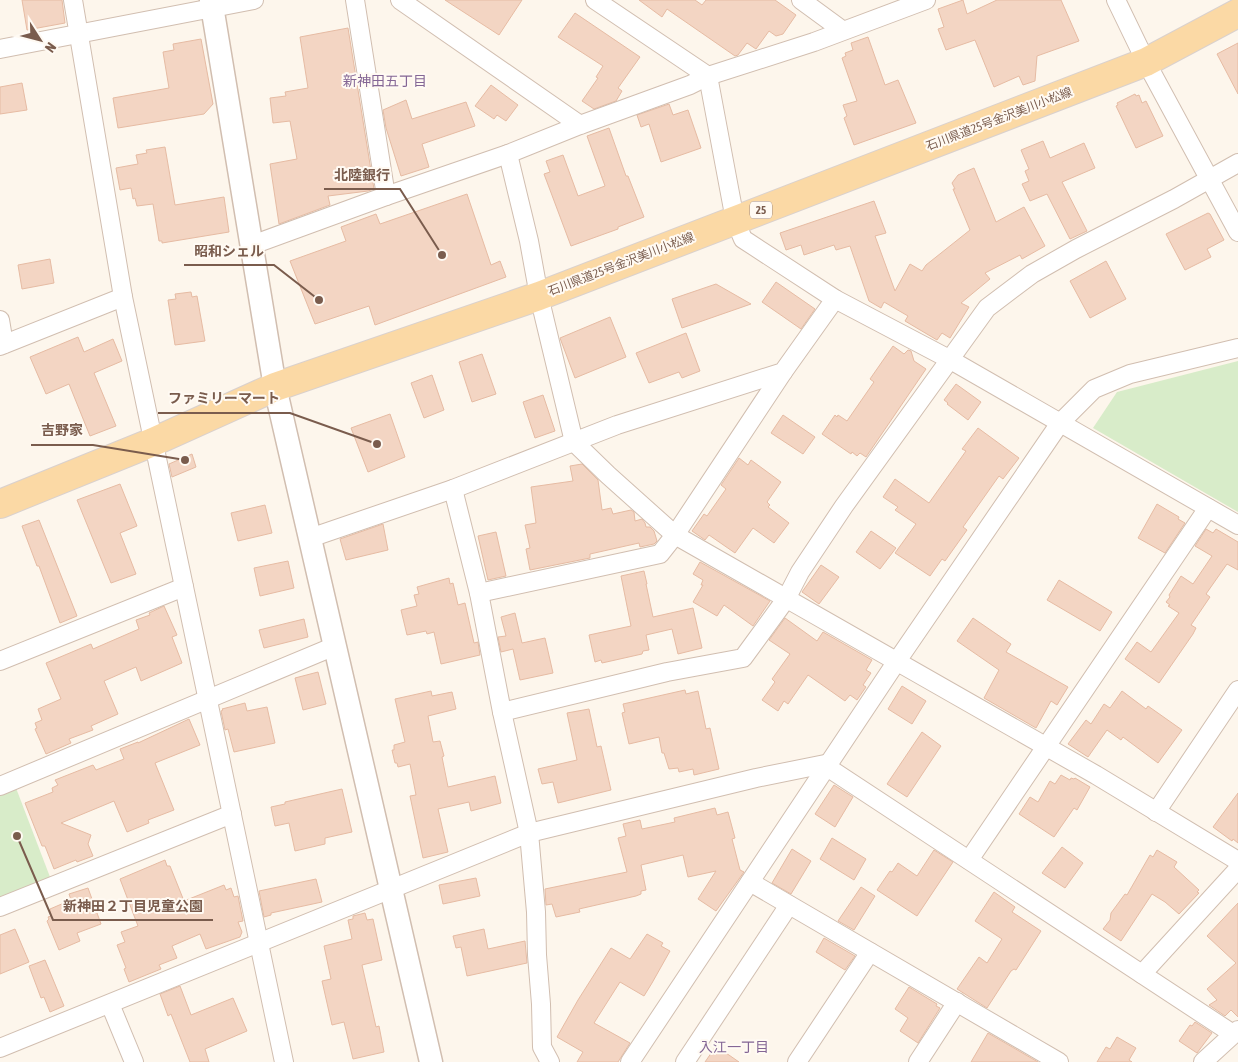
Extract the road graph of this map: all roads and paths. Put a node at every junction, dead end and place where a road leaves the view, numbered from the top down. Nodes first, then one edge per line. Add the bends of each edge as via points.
1 (73, 0) edge
2 (254, 0) edge
3 (355, 0) edge
4 (400, 0) edge
5 (595, 0) edge
6 (801, 0) edge
7 (926, 0) edge
8 (1116, 0) edge
9 (212, 3) edge
10 (1238, 13) edge
11 (842, 30) junction
12 (78, 32) junction
13 (0, 49) edge
14 (1146, 62) junction
15 (708, 76) junction
16 (580, 125) junction
17 (508, 154) junction
18 (1238, 163) edge
19 (1209, 178) junction
20 (386, 196) junction
21 (735, 220) junction
22 (1238, 232) edge
23 (252, 245) junction
24 (539, 296) junction
25 (123, 297) junction
26 (835, 299) junction
27 (0, 320) edge
28 (2, 345) edge
29 (1238, 348) edge
30 (949, 359) junction
31 (783, 372) junction
32 (276, 387) junction
33 (1060, 423) junction
34 (153, 442) junction
35 (574, 442) junction
36 (453, 490) junction
37 (0, 504) edge
38 (1208, 508) junction
39 (1238, 525) edge
40 (675, 535) junction
41 (310, 538) junction
42 (184, 587) junction
43 (479, 593) junction
44 (786, 599) junction
45 (335, 646) junction
46 (0, 661) edge
47 (897, 661) junction
48 (1238, 690) edge
49 (208, 700) junction
50 (502, 712) junction
51 (1046, 746) junction
52 (829, 765) junction
53 (0, 786) edge
54 (1156, 812) junction
55 (232, 814) junction
56 (529, 833) junction
57 (969, 860) junction
58 (1238, 861) edge
59 (1238, 869) edge
60 (750, 882) junction
61 (391, 889) junction
62 (789, 905) junction
63 (0, 907) edge
64 (259, 943) junction
65 (870, 952) junction
66 (1142, 974) junction
67 (957, 1002) junction
68 (110, 1004) junction
69 (1236, 1032) edge
70 (0, 1048) edge
71 (134, 1062) edge
72 (284, 1062) edge
73 (431, 1062) edge
74 (550, 1062) edge
75 (630, 1062) edge
76 (685, 1062) edge
77 (797, 1062) edge
78 (918, 1062) edge
79 (1059, 1062) edge
80 (1203, 1062) edge

1 - 12 street
2 - 9 street
3 - 20 street
4 - 16 street
5 - 15 street
6 - 11 street
7 - 11 street
8 - 14 street
9 - 12 street
9 - 23 street
10 - 14 main road, 石川県道25号金沢美川小松線 / 25
11 - 15 street
12 - 13 street
12 - 25 street
14 - 19 street
14 - 21 main road, 石川県道25号金沢美川小松線 / 25
15 - 16 street
15 - 21 street
16 - 17 street
17 - 20 street
17 - 24 street via 530,241
18 - 19 street
19 - 22 street
19 - 30 street via 1032,274 987,308
20 - 23 street
21 - 24 main road, 石川県道25号金沢美川小松線 / 25
21 - 26 street via 743,239
23 - 32 street
24 - 32 main road, 石川県道25号金沢美川小松線 / 25
24 - 35 street
25 - 28 street
25 - 34 street
26 - 30 street
26 - 31 street
27 - 28 street
29 - 33 street via 1130,374 1094,389
30 - 33 street
30 - 44 street via 844,506
31 - 35 street
31 - 40 street
32 - 34 main road, 石川県道25号金沢美川小松線 / 25
32 - 41 street
33 - 38 street
33 - 47 street
34 - 37 main road, 石川県道25号金沢美川小松線 / 25
34 - 42 street
35 - 36 street
35 - 40 street
36 - 41 street
36 - 43 street
38 - 39 street
38 - 51 street
40 - 43 street via 660,554
40 - 44 street
41 - 45 street
42 - 46 street
42 - 49 street
43 - 50 street
44 - 47 street
44 - 50 street via 743,658 667,672
45 - 49 street
45 - 61 street
47 - 51 street
47 - 52 street
48 - 54 street
49 - 53 street
49 - 55 street
50 - 56 street
51 - 54 street
51 - 57 street
52 - 56 street via 756,778
52 - 57 street
52 - 60 street
54 - 58 street
55 - 63 street
55 - 64 street
56 - 61 street
56 - 74 street via 542,1004 542,1047
57 - 66 street
59 - 66 street
60 - 62 street
60 - 75 street
61 - 64 street
61 - 73 street
62 - 65 street
62 - 76 street
64 - 68 street
64 - 72 street
65 - 67 street
65 - 77 street
66 - 69 street
67 - 78 street
67 - 79 street
68 - 70 street
68 - 71 street
69 - 80 street

